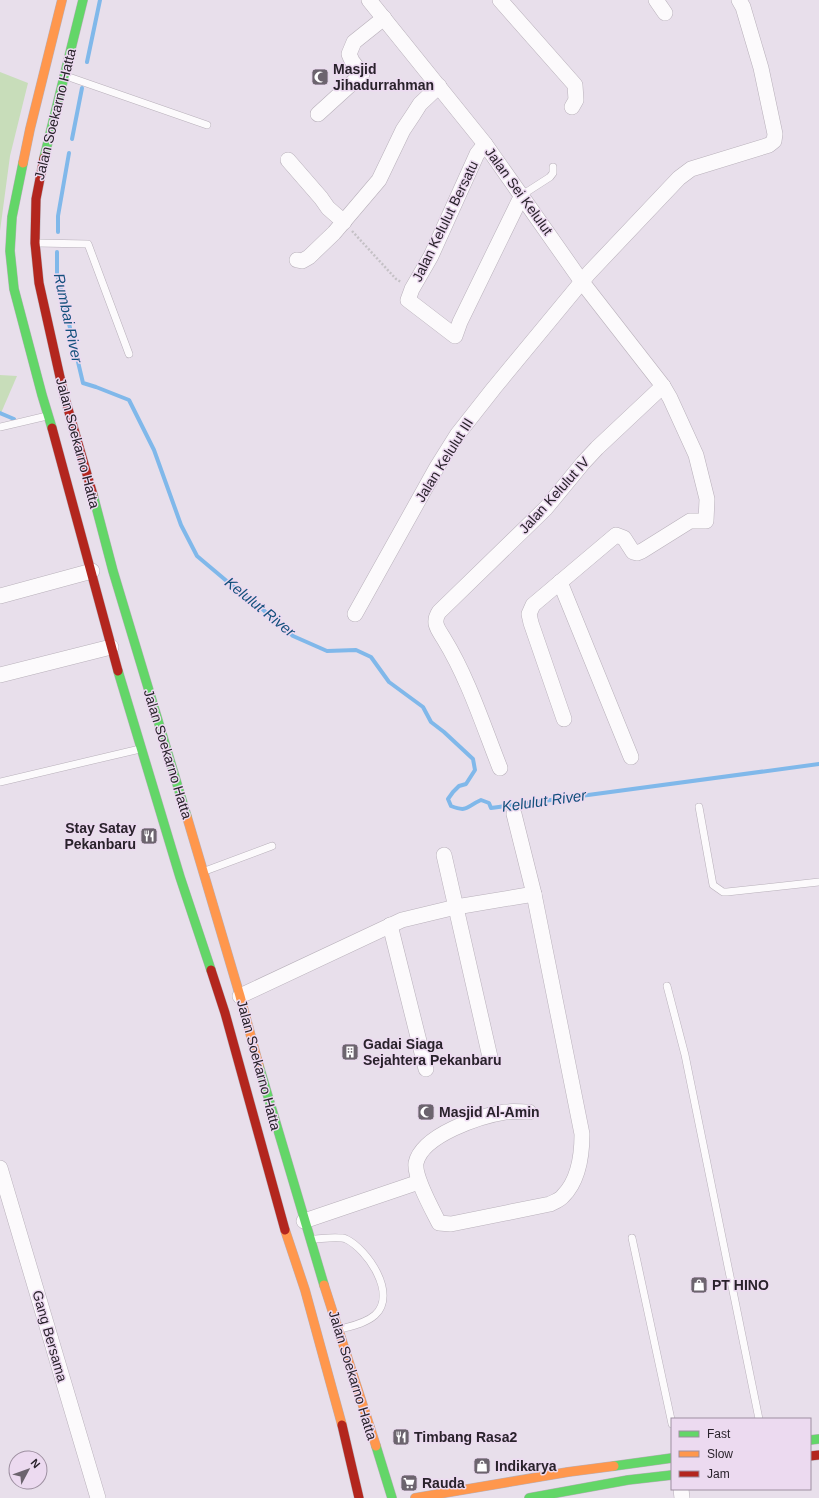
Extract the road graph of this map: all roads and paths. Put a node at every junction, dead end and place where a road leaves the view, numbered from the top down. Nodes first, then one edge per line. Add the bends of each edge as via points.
1 (62, 0) edge
2 (83, 0) edge
3 (369, 0) edge
4 (500, 0) edge
5 (656, 0) edge
6 (745, 2) edge
7 (666, 13) dead end
8 (384, 18) junction
9 (64, 76) junction
10 (439, 86) junction
11 (572, 107) dead end
12 (318, 114) dead end
13 (207, 125) dead end
14 (485, 144) junction
15 (288, 160) dead end
16 (553, 167) dead end
17 (522, 195) junction
18 (344, 222) junction
19 (35, 243) junction
20 (297, 260) dead end
21 (582, 282) junction
22 (410, 294) junction
23 (129, 354) dead end
24 (663, 386) junction
25 (49, 416) junction
26 (0, 427) edge
27 (92, 571) junction
28 (560, 582) junction
29 (0, 596) edge
30 (355, 614) dead end
31 (111, 647) junction
32 (0, 676) edge
33 (564, 719) dead end
34 (142, 749) junction
35 (631, 757) dead end
36 (500, 768) dead end
37 (0, 782) edge
38 (699, 807) dead end
39 (514, 814) dead end
40 (178, 829) junction
41 (272, 846) dead end
42 (444, 855) dead end
43 (203, 872) junction
44 (819, 882) edge
45 (534, 894) junction
46 (456, 907) junction
47 (390, 925) junction
48 (667, 986) dead end
49 (240, 996) junction
50 (490, 1057) dead end
51 (426, 1069) dead end
52 (529, 1112) dead end
53 (1, 1172) edge
54 (419, 1182) junction
55 (304, 1221) junction
56 (632, 1238) dead end
57 (310, 1239) junction
58 (339, 1330) junction
59 (758, 1418) edge
60 (671, 1419) edge
61 (671, 1458) edge
62 (671, 1474) edge
63 (575, 1494) edge
64 (433, 1496) edge
65 (98, 1498) edge
66 (359, 1498) edge
67 (392, 1498) edge
68 (415, 1498) edge
69 (529, 1498) edge

1 - 25 main road, Jalan Soekarno Hatta via 30,129 12,217 10,250 14,289
2 - 9 main road, Jalan Soekarno Hatta
3 - 8 street, Jalan Sei Kelulut
4 - 11 street via 575,85 576,100
5 - 7 street
6 - 21 street, Jalan Kelulut III via 775,134 774,140 769,145 691,169 684,174
8 - 10 street, Jalan Sei Kelulut
8 - 12 street via 354,42 350,54 362,74
9 - 13 lane
9 - 19 main road, Jalan Soekarno Hatta via 40,174 36,199
10 - 14 street, Jalan Sei Kelulut
10 - 18 street via 420,104 403,130 379,180
14 - 17 street, Jalan Sei Kelulut
14 - 22 street, Jalan Kelulut Bersatu via 477,154 431,256
15 - 18 street via 328,208
16 - 17 lane via 550,177
17 - 21 street, Jalan Sei Kelulut
17 - 22 street via 455,336
18 - 20 street via 309,257 302,261
18 - 22 path
19 - 23 lane via 88,244
19 - 40 main road, Jalan Soekarno Hatta via 38,283 64,395 93,494
21 - 24 street, Jalan Sei Kelulut
21 - 30 street, Jalan Kelulut III via 457,435
24 - 28 street, Jalan Sei Kelulut via 696,455 707,499 706,521 690,521 637,553 633,552 624,538 616,535
24 - 36 street, Jalan Kelulut IV via 597,448 546,508 436,617 435,625 456,659
25 - 26 lane
25 - 27 main road, Jalan Soekarno Hatta
27 - 29 street
27 - 31 main road, Jalan Soekarno Hatta
28 - 33 street via 533,605 529,614
28 - 35 street
31 - 32 street
31 - 34 main road, Jalan Soekarno Hatta
34 - 37 lane
34 - 40 main road, Jalan Soekarno Hatta
38 - 44 lane via 713,885 717,889 728,892
39 - 45 street
40 - 43 main road, Jalan Soekarno Hatta
40 - 66 main road, Jalan Soekarno Hatta via 180,877 225,1013 286,1234 305,1290 338,1409
41 - 43 lane
42 - 46 street
43 - 49 main road, Jalan Soekarno Hatta
45 - 46 street
45 - 54 street via 582,1134 582,1155 574,1183 563,1197 550,1204 451,1224 439,1223
46 - 47 street
46 - 50 street
47 - 49 street
47 - 51 street
48 - 59 lane via 686,1062
49 - 55 main road, Jalan Soekarno Hatta
52 - 54 street via 506,1112 454,1127 421,1153 416,1164
53 - 65 street, Gang Bersama
54 - 55 street
55 - 57 main road, Jalan Soekarno Hatta
56 - 60 lane
57 - 58 main road, Jalan Soekarno Hatta
57 - 58 lane via 344,1239 359,1248 369,1259 379,1278 384,1298 375,1315
58 - 67 main road, Jalan Soekarno Hatta
61 - 64 main road via 568,1472
62 - 63 main road via 628,1480
63 - 69 main road
64 - 68 main road

